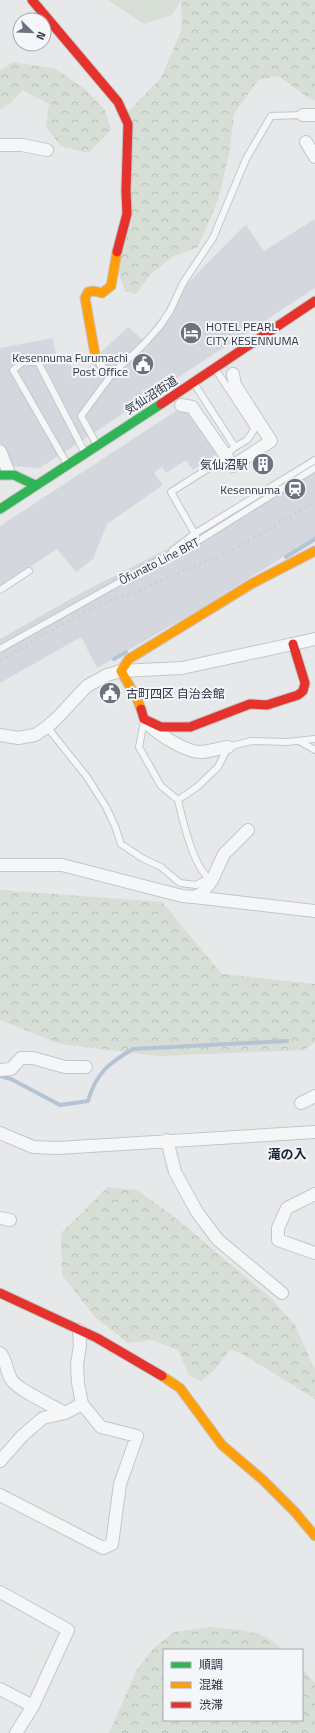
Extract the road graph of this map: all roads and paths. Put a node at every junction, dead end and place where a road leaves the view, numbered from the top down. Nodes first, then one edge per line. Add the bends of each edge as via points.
1 (32, 0) edge
2 (309, 115) edge
3 (306, 142) dead end
4 (0, 145) edge
5 (48, 150) dead end
6 (315, 157) edge
7 (315, 301) edge
8 (95, 354) joint
9 (216, 369) junction
10 (112, 374) junction
11 (233, 374) dead end
12 (193, 383) junction
13 (181, 405) dead end
14 (96, 445) junction
15 (235, 447) junction
16 (0, 451) edge
17 (85, 453) junction
18 (225, 455) junction
19 (315, 460) edge
20 (68, 464) junction
21 (315, 468) edge
22 (5, 474) edge
23 (35, 485) junction
24 (0, 509) edge
25 (194, 534) junction
26 (198, 541) junction
27 (315, 551) edge
28 (159, 560) junction
29 (29, 571) dead end
30 (0, 590) edge
31 (315, 639) edge
32 (293, 644) junction
33 (0, 649) edge
34 (121, 672) junction
35 (144, 719) junction
36 (47, 727) junction
37 (0, 735) edge
38 (315, 739) edge
39 (299, 741) junction
40 (228, 747) junction
41 (315, 750) edge
42 (178, 800) junction
43 (248, 830) dead end
44 (0, 865) edge
45 (211, 879) junction
46 (194, 897) junction
47 (315, 911) edge
48 (86, 1067) dead end
49 (0, 1070) edge
50 (315, 1096) edge
51 (301, 1103) dead end
52 (315, 1132) edge
53 (0, 1133) edge
54 (167, 1140) junction
55 (315, 1194) edge
56 (315, 1253) edge
57 (0, 1292) edge
58 (282, 1293) dead end
59 (79, 1330) junction
60 (0, 1353) edge
61 (82, 1404) junction
62 (64, 1413) junction
63 (0, 1461) edge
64 (0, 1495) edge
65 (315, 1536) edge
66 (0, 1592) edge
67 (0, 1689) edge
68 (33, 1706) junction
69 (16, 1733) edge

1 - 8 street via 118,102 128,124 127,214 117,249 111,286 102,293 88,292 85,298
2 - 10 lane via 271,116 246,158 213,238 183,282 170,311 160,326
3 - 6 street
4 - 5 street via 22,145
7 - 9 street, 気仙沼街道
8 - 10 lane via 100,365
9 - 12 street, 気仙沼街道
9 - 15 lane via 254,430 247,440
10 - 14 lane via 81,416
11 - 18 street via 235,385 271,441 233,466
12 - 14 street, 気仙沼街道
12 - 15 lane
13 - 18 street via 192,406
14 - 17 street, 気仙沼街道
15 - 18 lane
16 - 22 street
17 - 20 street, 気仙沼街道
17 - 20 lane via 38,362 23,362 12,370
18 - 25 lane via 171,492
19 - 25 lane
20 - 23 street, 気仙沼街道
21 - 26 lane, Ōfunato Line BRT
22 - 23 street via 22,477
23 - 24 street, 気仙沼街道
25 - 26 lane
25 - 28 lane
26 - 28 lane, Ōfunato Line BRT
27 - 34 street via 253,583 129,659
28 - 33 lane, Ōfunato Line BRT
29 - 30 lane
31 - 32 street
32 - 34 street via 182,668
32 - 35 street via 304,683 303,691 298,695 267,705 250,704 190,728 161,727
34 - 35 street via 137,699
34 - 36 street via 107,675 87,686
35 - 40 street via 157,733 180,746 199,752
35 - 42 lane via 139,747 161,786
36 - 37 street via 35,735 24,737
36 - 45 lane via 87,777 112,820 121,844 161,867 180,883 196,885
38 - 39 lane
39 - 40 lane via 251,741
39 - 41 lane
40 - 42 lane via 218,767 198,787
42 - 45 lane via 188,840 200,866
43 - 45 street via 224,854
44 - 46 street via 62,865
45 - 46 street via 202,893
46 - 47 street
48 - 49 street via 65,1067 34,1058 21,1058 11,1070
50 - 51 street
52 - 54 street
53 - 54 street via 33,1148 90,1147
54 - 58 street via 175,1172 201,1217 218,1240
55 - 56 street via 287,1208 278,1228 278,1240
57 - 59 street
59 - 61 street via 78,1383
59 - 65 street via 146,1366 180,1388 222,1445 264,1480
60 - 62 street via 11,1380
61 - 62 street
61 - 64 street via 101,1427 137,1436 120,1484 112,1544 103,1548
62 - 63 street via 43,1418 23,1435
66 - 68 street via 68,1630
67 - 68 street
68 - 69 street

